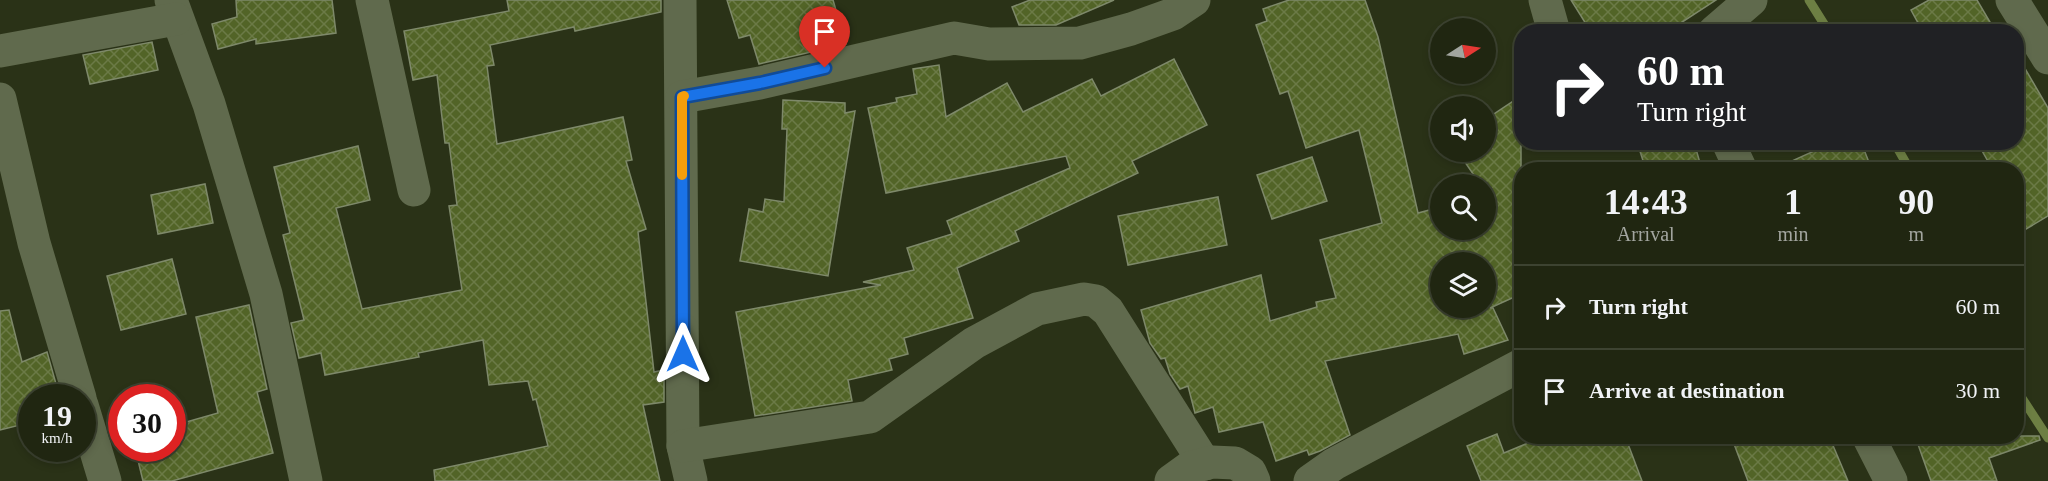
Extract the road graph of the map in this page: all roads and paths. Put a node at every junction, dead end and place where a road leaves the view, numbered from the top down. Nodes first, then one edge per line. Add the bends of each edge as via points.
1 (372, 0) edge
2 (680, 0) edge
3 (1194, 0) edge
4 (1545, 0) edge
5 (1751, 0) edge
6 (2012, 0) edge
7 (174, 9) edge
8 (1552, 24) edge
9 (1722, 24) edge
10 (0, 51) edge
11 (2048, 58) edge
12 (682, 97) junction
13 (0, 99) edge
14 (414, 190) dead end
15 (1514, 369) edge
16 (76, 384) edge
17 (1872, 444) edge
18 (683, 446) junction
19 (96, 451) edge
20 (1205, 464) junction
21 (105, 481) edge
22 (306, 481) edge
23 (691, 481) edge
24 (1171, 481) edge
25 (1254, 481) edge
26 (1310, 481) edge
27 (1891, 481) edge

1 - 14 street
2 - 12 street
3 - 12 street via 1173,14 1080,43 989,44 954,38
4 - 8 street
5 - 9 street
6 - 11 street
7 - 10 street
7 - 22 street via 209,104 266,294
12 - 18 street
13 - 16 street via 34,243
15 - 26 street via 1334,464
17 - 27 street
18 - 20 street via 870,417 974,344 1037,309 1084,299 1108,311
18 - 23 street
19 - 21 street
20 - 24 street via 1189,468
20 - 25 street via 1235,463 1250,472

